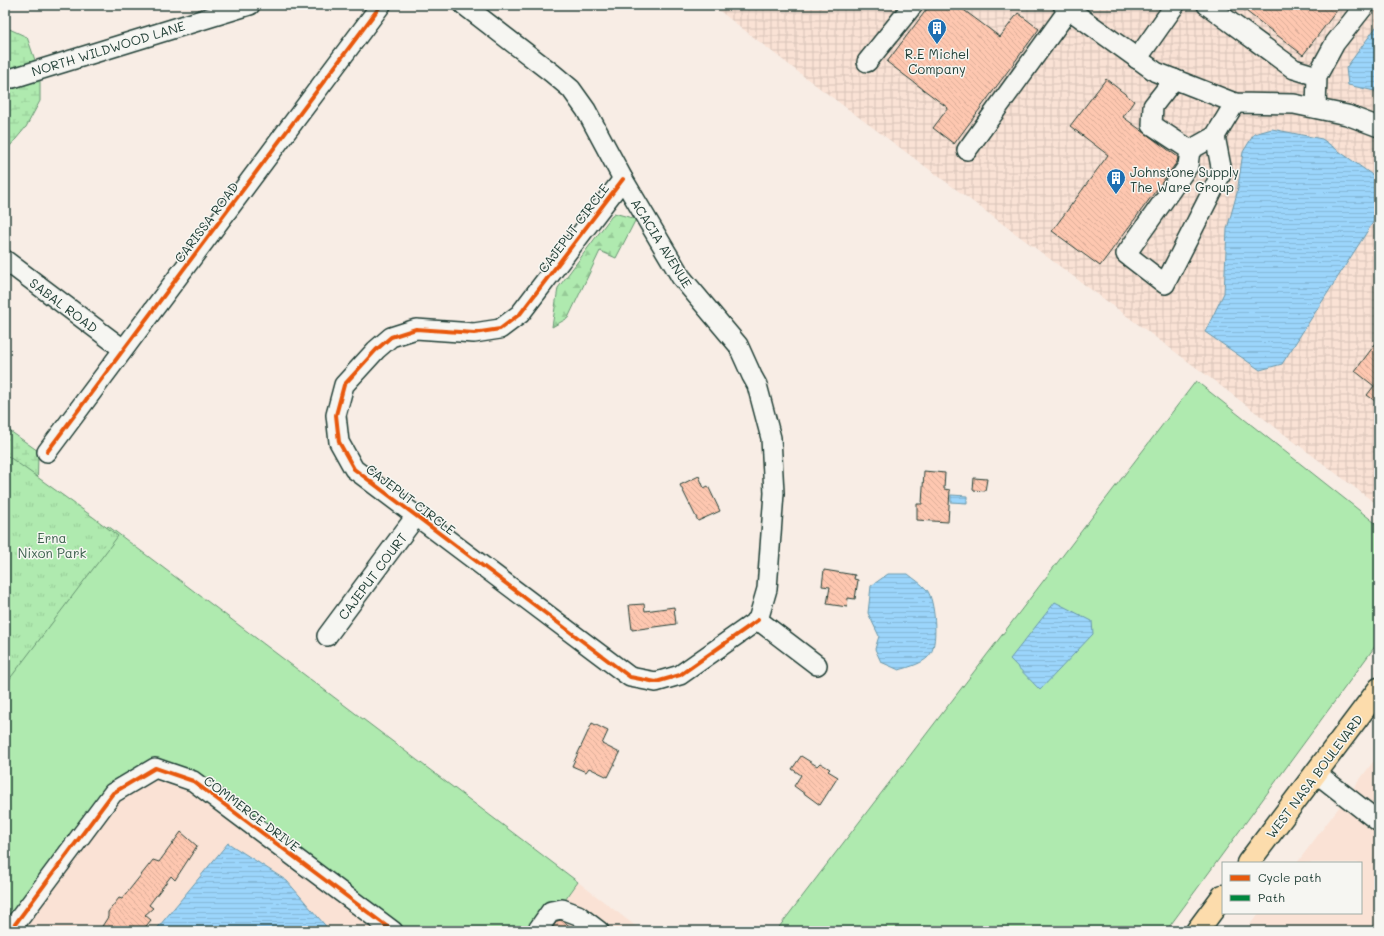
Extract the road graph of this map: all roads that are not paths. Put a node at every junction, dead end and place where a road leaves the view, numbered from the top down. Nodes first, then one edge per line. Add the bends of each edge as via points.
1 (250, 5) edge
2 (381, 5) edge
3 (464, 5) edge
4 (913, 5) edge
5 (1175, 5) edge
6 (1207, 5) edge
7 (1365, 5) edge
8 (1066, 7) edge
9 (1137, 58) junction
10 (867, 62) dead end
11 (1316, 76) junction
12 (13, 78) dead end
13 (1174, 79) junction
14 (1235, 103) junction
15 (1316, 108) junction
16 (1379, 127) edge
17 (1215, 136) junction
18 (967, 150) dead end
19 (1190, 150) junction
20 (622, 179) junction
21 (5, 260) edge
22 (124, 349) junction
23 (47, 452) dead end
24 (416, 516) junction
25 (758, 620) junction
26 (327, 636) dead end
27 (817, 665) dead end
28 (1379, 689) edge
29 (1316, 773) junction
30 (1379, 822) edge
31 (1249, 862) edge
32 (1222, 897) edge
33 (10, 931) edge
34 (393, 931) edge
35 (537, 931) edge
36 (599, 931) edge
37 (1197, 931) edge

1 - 12 street, NORTH WILDWOOD LANE
2 - 22 street, CARISSA ROAD
3 - 20 street, ACACIA AVENUE via 571,89 586,110
4 - 10 street
5 - 9 street
6 - 11 street via 1294,69
7 - 11 street via 1335,43
8 - 9 street
8 - 18 street
9 - 13 street via 1156,72
11 - 15 street
13 - 14 street
13 - 19 street via 1153,106 1152,126
14 - 15 street via 1294,104
14 - 17 street
15 - 16 street via 1347,115
17 - 19 street
17 - 19 street via 1222,172 1165,284 1126,254 1188,166
20 - 24 street, CAJEPUT CIRCLE via 520,314 500,329 474,333 416,329 391,337 344,385 336,415 339,442 354,469
20 - 25 street, ACACIA AVENUE via 680,277 738,345 756,385 771,438 774,493 767,589
21 - 22 street, SABAL ROAD
22 - 23 street, CARISSA ROAD
24 - 25 street, CAJEPUT CIRCLE via 630,677 656,682 680,675
24 - 26 street, CAJEPUT COURT
25 - 27 street
28 - 29 main road, WEST NASA BOULEVARD
29 - 30 street
29 - 31 main road, WEST NASA BOULEVARD
32 - 37 main road
33 - 34 street, COMMERCE DRIVE via 113,794 155,768 193,781
35 - 36 street via 551,911 562,909 578,915

